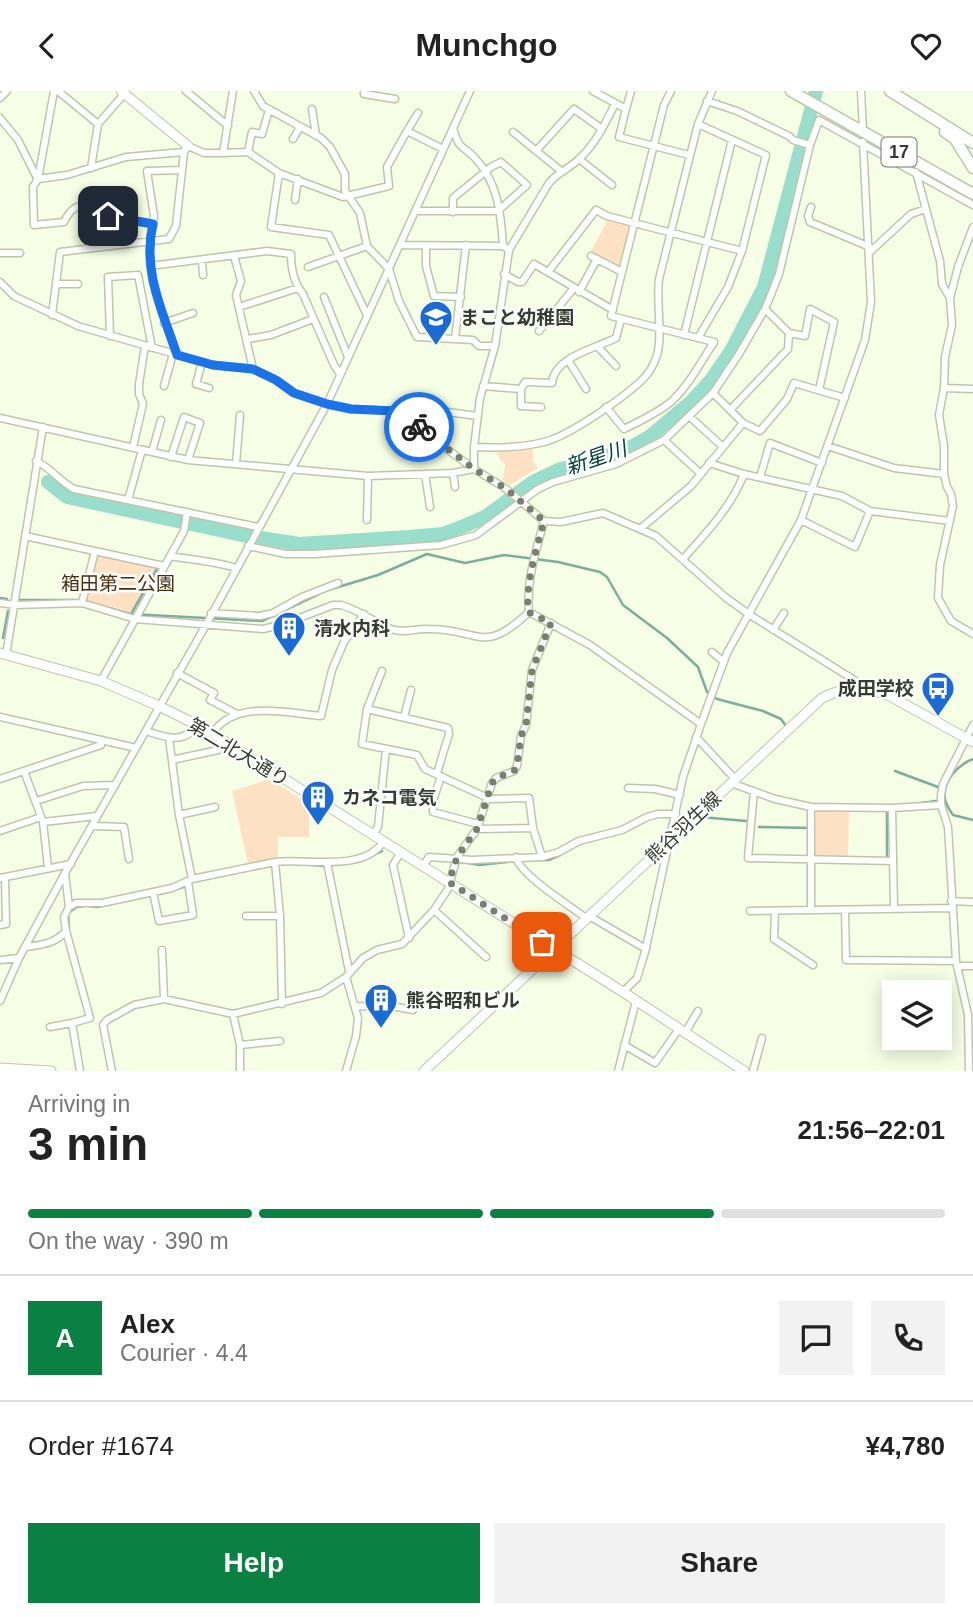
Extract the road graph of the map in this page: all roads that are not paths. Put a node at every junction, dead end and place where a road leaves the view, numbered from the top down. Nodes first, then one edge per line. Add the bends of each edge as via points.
1 (7, 91) edge
2 (56, 91) edge
3 (186, 91) edge
4 (233, 91) edge
5 (254, 91) edge
6 (364, 91) edge
7 (470, 91) edge
8 (593, 91) edge
9 (631, 91) edge
10 (671, 91) edge
11 (712, 91) edge
12 (791, 91) edge
13 (861, 91) edge
14 (890, 91) edge
15 (123, 92) edge
16 (378, 93) edge
17 (0, 98) edge
18 (395, 99) dead end
19 (707, 101) junction
20 (615, 104) junction
21 (915, 105) junction
22 (313, 109) dead end
23 (626, 109) junction
24 (269, 110) junction
25 (418, 113) dead end
26 (0, 118) edge
27 (98, 124) junction
28 (698, 124) junction
29 (228, 126) junction
30 (300, 127) junction
31 (453, 128) junction
32 (602, 129) junction
33 (407, 131) junction
34 (863, 131) junction
35 (513, 132) dead end
36 (316, 135) junction
37 (293, 139) dead end
38 (732, 140) junction
39 (973, 143) edge
40 (810, 144) junction
41 (863, 144) junction
42 (654, 145) junction
43 (186, 149) junction
44 (443, 149) junction
45 (536, 151) junction
46 (248, 152) junction
47 (223, 153) junction
48 (689, 155) junction
49 (579, 159) junction
50 (92, 168) junction
51 (973, 168) edge
52 (181, 170) junction
53 (561, 171) junction
54 (916, 172) junction
55 (279, 173) junction
56 (485, 173) junction
57 (298, 179) junction
58 (38, 180) junction
59 (612, 185) dead end
60 (973, 194) edge
61 (348, 196) junction
62 (295, 200) dead end
63 (973, 205) edge
64 (811, 207) dead end
65 (926, 209) junction
66 (415, 211) junction
67 (498, 211) junction
68 (86, 212) junction
69 (453, 212) junction
70 (153, 224) junction
71 (634, 224) junction
72 (973, 227) edge
73 (671, 233) junction
74 (148, 242) junction
75 (707, 242) junction
76 (400, 245) junction
77 (466, 245) junction
78 (368, 246) junction
79 (426, 246) junction
80 (89, 248) junction
81 (506, 248) junction
82 (870, 250) junction
83 (742, 251) junction
84 (0, 253) edge
85 (20, 253) dead end
86 (234, 256) junction
87 (339, 257) junction
88 (202, 260) junction
89 (150, 266) junction
90 (307, 267) dead end
91 (388, 269) junction
92 (548, 272) junction
93 (622, 272) junction
94 (504, 274) junction
95 (204, 275) dead end
96 (1, 284) edge
97 (56, 284) junction
98 (78, 284) dead end
99 (298, 288) junction
100 (577, 290) junction
101 (324, 297) dead end
102 (461, 297) junction
103 (950, 298) junction
104 (239, 307) junction
105 (765, 309) junction
106 (613, 310) junction
107 (193, 313) dead end
108 (52, 315) junction
109 (367, 315) junction
110 (313, 319) junction
111 (621, 319) junction
112 (164, 323) junction
113 (658, 328) junction
114 (540, 331) dead end
115 (789, 333) junction
116 (110, 335) junction
117 (684, 335) junction
118 (698, 338) junction
119 (248, 339) junction
120 (455, 339) junction
121 (148, 347) junction
122 (495, 347) junction
123 (598, 347) junction
124 (175, 355) junction
125 (348, 357) junction
126 (568, 360) junction
127 (202, 362) junction
128 (616, 366) dead end
129 (253, 369) junction
130 (340, 375) junction
131 (163, 386) dead end
132 (484, 386) junction
133 (209, 388) dead end
134 (944, 388) junction
135 (521, 389) junction
136 (586, 389) dead end
137 (973, 389) edge
138 (819, 390) junction
139 (713, 393) junction
140 (845, 398) junction
141 (327, 404) junction
142 (541, 407) dead end
143 (606, 407) junction
144 (730, 409) junction
145 (439, 411) dead end
146 (240, 415) dead end
147 (478, 416) junction
148 (690, 417) junction
149 (0, 418) edge
150 (161, 421) dead end
151 (743, 423) junction
152 (43, 427) junction
153 (664, 440) junction
154 (828, 446) junction
155 (133, 447) junction
156 (474, 447) junction
157 (723, 447) junction
158 (142, 450) junction
159 (152, 452) junction
160 (170, 457) junction
161 (188, 460) junction
162 (36, 461) junction
163 (709, 463) junction
164 (822, 463) junction
165 (236, 464) junction
166 (474, 469) junction
167 (291, 470) junction
168 (453, 473) junction
169 (425, 474) junction
170 (701, 474) junction
171 (744, 474) junction
172 (944, 474) junction
173 (368, 476) junction
174 (760, 477) junction
175 (455, 487) dead end
176 (812, 488) junction
177 (128, 500) junction
178 (521, 502) junction
179 (430, 507) dead end
180 (870, 511) junction
181 (187, 512) junction
182 (367, 520) dead end
183 (801, 520) junction
184 (544, 521) junction
185 (950, 521) junction
186 (258, 528) junction
187 (640, 529) junction
188 (25, 536) junction
189 (249, 546) junction
190 (95, 551) junction
191 (170, 557) junction
192 (683, 559) junction
193 (164, 566) junction
194 (236, 568) junction
195 (338, 583) dead end
196 (0, 603) edge
197 (82, 603) junction
198 (15, 605) junction
199 (528, 612) junction
200 (783, 613) dead end
201 (211, 614) junction
202 (363, 614) junction
203 (750, 615) junction
204 (136, 617) junction
205 (207, 622) junction
206 (551, 623) junction
207 (773, 630) junction
208 (973, 634) edge
209 (712, 652) dead end
210 (3, 654) edge
211 (724, 662) junction
212 (382, 670) dead end
213 (177, 673) junction
214 (101, 681) junction
215 (864, 688) junction
216 (411, 690) dead end
217 (159, 706) junction
218 (367, 709) junction
219 (237, 715) junction
220 (0, 717) edge
221 (404, 717) junction
222 (701, 724) junction
223 (197, 725) junction
224 (973, 725) edge
225 (146, 731) junction
226 (212, 734) junction
227 (696, 737) junction
228 (169, 738) junction
229 (102, 740) junction
230 (969, 740) edge
231 (224, 741) junction
232 (136, 748) junction
233 (386, 750) junction
234 (172, 761) junction
235 (24, 771) junction
236 (439, 774) junction
237 (0, 779) edge
238 (733, 781) junction
239 (114, 785) junction
240 (628, 788) dead end
241 (754, 791) junction
242 (680, 795) junction
243 (486, 797) junction
244 (36, 801) junction
245 (941, 805) junction
246 (215, 807) dead end
247 (811, 807) junction
248 (892, 808) junction
249 (676, 814) junction
250 (179, 815) junction
251 (97, 816) junction
252 (42, 819) junction
253 (93, 826) junction
254 (478, 826) junction
255 (533, 828) junction
256 (0, 831) edge
257 (373, 834) junction
258 (671, 838) junction
259 (384, 841) junction
260 (401, 852) junction
261 (457, 857) junction
262 (516, 857) junction
263 (542, 857) junction
264 (129, 859) dead end
265 (811, 860) junction
266 (892, 861) junction
267 (275, 863) junction
268 (327, 863) junction
269 (71, 864) junction
270 (423, 866) junction
271 (48, 868) junction
272 (65, 873) junction
273 (2, 878) edge
274 (190, 881) junction
275 (449, 882) junction
276 (153, 892) junction
277 (973, 902) edge
278 (951, 905) junction
279 (69, 907) junction
280 (894, 909) junction
281 (811, 910) junction
282 (845, 910) junction
283 (435, 911) junction
284 (750, 911) dead end
285 (775, 911) junction
286 (280, 915) junction
287 (246, 916) dead end
288 (587, 917) junction
289 (0, 925) edge
290 (66, 931) junction
291 (409, 938) junction
292 (25, 947) junction
293 (552, 949) junction
294 (646, 949) junction
295 (162, 950) dead end
296 (486, 957) dead end
297 (19, 958) junction
298 (0, 960) edge
299 (813, 964) dead end
300 (956, 964) junction
301 (973, 966) edge
302 (347, 974) junction
303 (623, 992) junction
304 (2, 994) edge
305 (164, 999) junction
306 (0, 1001) edge
307 (636, 1001) junction
308 (282, 1004) junction
309 (356, 1006) junction
310 (413, 1010) dead end
311 (698, 1011) dead end
312 (233, 1013) junction
313 (90, 1018) junction
314 (72, 1023) junction
315 (103, 1025) junction
316 (50, 1027) dead end
317 (682, 1031) junction
318 (762, 1038) dead end
319 (280, 1041) dead end
320 (240, 1045) junction
321 (624, 1045) junction
322 (0, 1068) edge
323 (741, 1070) edge
324 (51, 1071) edge
325 (80, 1071) edge
326 (112, 1071) edge
327 (240, 1071) edge
328 (346, 1071) edge
329 (424, 1071) edge
330 (618, 1071) edge
331 (753, 1071) edge
332 (969, 1071) edge

1 - 17 street
2 - 27 street
2 - 58 street
3 - 29 street
4 - 29 street
5 - 24 street
6 - 16 street
7 - 31 street
8 - 20 street
9 - 23 street
10 - 42 street
11 - 19 street
12 - 34 highway, 17
13 - 34 street
14 - 21 highway, 17
15 - 27 street
15 - 43 street
16 - 18 street
19 - 28 street
19 - 40 street
20 - 23 street
20 - 32 street
21 - 39 highway, 17
21 - 51 highway via 918,114 954,139
22 - 36 street
23 - 42 street via 619,137
24 - 30 street
24 - 46 street via 262,134 252,132
25 - 33 street
26 - 58 street via 18,140
27 - 50 street
28 - 38 street
28 - 48 street
29 - 47 street
30 - 36 street
30 - 37 street
31 - 44 street
31 - 56 street via 462,150 474,157
32 - 45 street via 574,109
32 - 49 street
33 - 44 street
33 - 61 street via 387,167 389,186
34 - 41 street
34 - 60 highway, 17
35 - 45 street
36 - 61 street via 330,146 345,174
38 - 75 street
38 - 83 street via 766,155
40 - 41 street via 819,120
40 - 105 street via 779,274
41 - 54 street
41 - 82 street
42 - 48 street
42 - 71 street
43 - 47 street
43 - 50 street via 126,157
43 - 52 street
44 - 66 street
45 - 53 street
46 - 47 street
46 - 55 street
48 - 73 street
49 - 53 street
49 - 59 street
50 - 58 street
52 - 70 street via 148,171
52 - 74 street via 176,226 169,239
53 - 81 street
54 - 63 street
54 - 65 street
55 - 57 street
55 - 87 street via 271,227 329,235
56 - 67 street via 494,186
56 - 67 street via 501,162 527,185
56 - 69 street via 453,198
57 - 61 street
57 - 62 street
58 - 68 street via 33,187 34,225 64,222 79,206
61 - 78 street via 360,213
64 - 82 street via 810,222
65 - 82 street via 911,214
65 - 103 street via 942,284
66 - 69 street
66 - 76 street
67 - 69 street
67 - 81 street
68 - 70 street
68 - 80 street
70 - 74 street
71 - 73 street
71 - 92 street via 596,211
71 - 93 street
72 - 103 street
73 - 75 street
73 - 113 street via 657,297
74 - 80 street
74 - 89 street
75 - 83 street
75 - 117 street
76 - 79 street
76 - 91 street
77 - 79 street
77 - 81 street
77 - 102 street
78 - 87 street
78 - 91 street
79 - 102 street via 434,296
80 - 97 street via 60,251
81 - 94 street
82 - 140 street via 866,340
83 - 118 street via 729,287
84 - 85 street
86 - 88 street
86 - 99 street via 267,251 291,254
86 - 104 street via 241,281 236,295
87 - 90 street
87 - 109 street
88 - 89 street
88 - 95 street
89 - 112 street
91 - 109 street
91 - 120 street via 417,337
92 - 94 street via 534,264 522,282
92 - 100 street
93 - 100 street via 594,258
93 - 106 street
94 - 122 street
96 - 108 street via 14,296
97 - 98 street
97 - 108 street
99 - 104 street
99 - 110 street
100 - 106 street
100 - 114 street
101 - 125 street
102 - 120 street
103 - 134 street via 952,325
104 - 119 street
105 - 115 street
105 - 139 street
106 - 111 street via 611,316
107 - 112 street
108 - 116 street
109 - 125 street
110 - 119 street
110 - 130 street
111 - 113 street
111 - 123 street via 616,338
112 - 124 street
113 - 117 street
113 - 143 street via 658,351 648,373
115 - 138 street via 805,336 810,309 834,322
115 - 144 street via 788,349
116 - 121 street
116 - 121 street via 108,278 138,275
117 - 118 street
118 - 143 street via 714,342 672,401 624,429
119 - 129 street
120 - 122 street
121 - 124 street
121 - 155 street via 139,384 143,404
122 - 132 street
123 - 126 street
123 - 128 street
124 - 127 street
124 - 131 street
125 - 130 street
126 - 135 street via 552,376 552,383 525,382
126 - 136 street
127 - 129 street
127 - 133 street via 196,384
129 - 141 street via 294,393
130 - 141 street
132 - 135 street
132 - 147 street
134 - 137 street
134 - 172 street via 939,415
135 - 142 street via 522,407
138 - 140 street
138 - 151 street via 794,383 761,431
139 - 144 street
139 - 148 street
140 - 154 street
141 - 166 street via 405,414
141 - 167 street
143 - 156 street via 546,442
144 - 151 street
145 - 147 street
146 - 165 street
147 - 156 street
148 - 153 street
148 - 157 street
149 - 152 street
150 - 159 street
151 - 157 street
152 - 155 street
152 - 162 street
153 - 170 street
153 - 178 street via 616,464 554,482
154 - 164 street
154 - 172 street via 894,468
155 - 158 street
156 - 166 street
157 - 163 street
158 - 159 street
158 - 177 street
159 - 160 street
160 - 161 street
160 - 161 street via 184,417 200,423
161 - 165 street
162 - 177 street via 74,489
162 - 188 street
163 - 170 street
163 - 171 street
164 - 174 street via 770,443
164 - 176 street
165 - 167 street
166 - 168 street
166 - 178 street
167 - 173 street
167 - 186 street
168 - 169 street
168 - 175 street
169 - 173 street
169 - 179 street
170 - 187 street
171 - 174 street
171 - 192 street via 713,525
172 - 185 street via 953,506
173 - 182 street
174 - 176 street
176 - 180 street via 842,496
176 - 183 street
177 - 181 street
178 - 184 street
178 - 189 street via 476,535 441,545 315,554
180 - 183 street via 855,547
180 - 185 street
181 - 186 street
181 - 191 street via 184,531
183 - 203 street
184 - 187 street via 561,523 603,513
184 - 199 street via 532,566
185 - 208 street via 938,598 951,621
186 - 189 street
187 - 192 street
188 - 190 street
188 - 198 street
189 - 194 street
190 - 193 street
190 - 197 street
191 - 193 street
191 - 194 street
192 - 203 street
193 - 204 street
194 - 201 street
195 - 201 street via 260,617
196 - 198 street
197 - 198 street
197 - 204 street
198 - 210 street
199 - 202 street via 504,633 489,639 430,629 406,632
199 - 206 street
200 - 207 street
201 - 205 street
202 - 205 street via 333,605 263,629
202 - 219 street via 332,670 321,716 264,711
203 - 207 street
203 - 211 street
204 - 205 street
204 - 214 street
205 - 213 street
206 - 222 street via 590,645
206 - 243 street via 532,670 517,766 496,778
207 - 215 street
209 - 211 street
210 - 214 street, 第二北大通り
211 - 222 street
212 - 218 street
213 - 217 street
213 - 219 street via 214,692 211,700
214 - 217 street, 第二北大通り
215 - 230 street via 888,695
215 - 238 street, 熊谷羽生線 via 822,698
216 - 221 street
217 - 223 street, 第二北大通り
217 - 225 street
218 - 221 street
218 - 233 street via 362,744
219 - 226 street
220 - 229 street
221 - 236 street via 448,728
222 - 227 street
223 - 226 street, 第二北大通り
223 - 228 street via 186,737
224 - 230 street
225 - 228 street
225 - 232 street
226 - 231 street, 第二北大通り
227 - 238 street
227 - 242 street
228 - 234 street
229 - 232 street
229 - 235 street via 101,745
230 - 245 street via 943,784
231 - 234 street via 218,750
231 - 257 street, 第二北大通り
232 - 239 street
233 - 236 street via 416,755 425,769
233 - 257 street via 378,827
234 - 250 street
235 - 237 street
235 - 244 street
236 - 243 street
236 - 254 street via 433,812
238 - 241 street
238 - 258 street, 熊谷羽生線
239 - 244 street via 83,786
239 - 251 street
240 - 242 street
241 - 247 street
241 - 265 street via 748,858
242 - 249 street
243 - 254 street
243 - 255 street via 529,798
244 - 252 street
245 - 248 street
245 - 278 street via 948,827
246 - 250 street
247 - 248 street
247 - 265 street
248 - 266 street
249 - 258 street
249 - 263 street via 647,817
250 - 274 street
251 - 252 street
251 - 253 street
252 - 256 street
252 - 271 street
253 - 264 street via 124,827
253 - 269 street
254 - 255 street
254 - 261 street
255 - 263 street
257 - 259 street, 第二北大通り
258 - 288 street, 熊谷羽生線
258 - 294 street
259 - 260 street, 第二北大通り
259 - 268 street via 377,851
260 - 270 street, 第二北大通り
260 - 291 street via 393,865
261 - 262 street
261 - 270 street via 429,857
261 - 275 street
262 - 263 street
262 - 288 street via 527,873
265 - 266 street
265 - 281 street
266 - 280 street
267 - 268 street
267 - 274 street
267 - 286 street
268 - 302 street
269 - 271 street
269 - 272 street
270 - 275 street, 第二北大通り
271 - 273 street
272 - 279 street
272 - 292 street
273 - 289 street via 6,924
274 - 276 street
274 - 276 street via 193,915 159,921
275 - 283 street
275 - 293 street, 第二北大通り
276 - 279 street
277 - 278 street
278 - 280 street
278 - 300 street
279 - 290 street via 64,917
280 - 282 street
281 - 282 street
281 - 285 street
282 - 300 street via 846,960
283 - 291 street
283 - 296 street
284 - 285 street
285 - 299 street via 774,939
286 - 287 street
286 - 308 street
288 - 293 street, 熊谷羽生線
288 - 294 street
290 - 292 street via 46,944
290 - 313 street
291 - 302 street via 363,958
292 - 297 street
293 - 303 street, 第二北大通り
293 - 329 street, 熊谷羽生線
294 - 303 street via 637,978
295 - 305 street
297 - 298 street
297 - 304 street
300 - 301 street
300 - 332 street via 968,1015
302 - 308 street via 321,993
302 - 309 street
303 - 307 street, 第二北大通り
304 - 306 street
305 - 312 street
305 - 315 street via 134,1005
307 - 317 street, 第二北大通り
307 - 321 street
308 - 312 street
309 - 310 street
309 - 328 street via 356,1036
311 - 317 street
312 - 320 street
313 - 314 street
313 - 315 street
314 - 316 street
314 - 325 street
315 - 326 street
317 - 321 street via 655,1063
317 - 323 street, 第二北大通り
318 - 331 street
319 - 320 street
320 - 327 street
321 - 330 street
322 - 324 street

